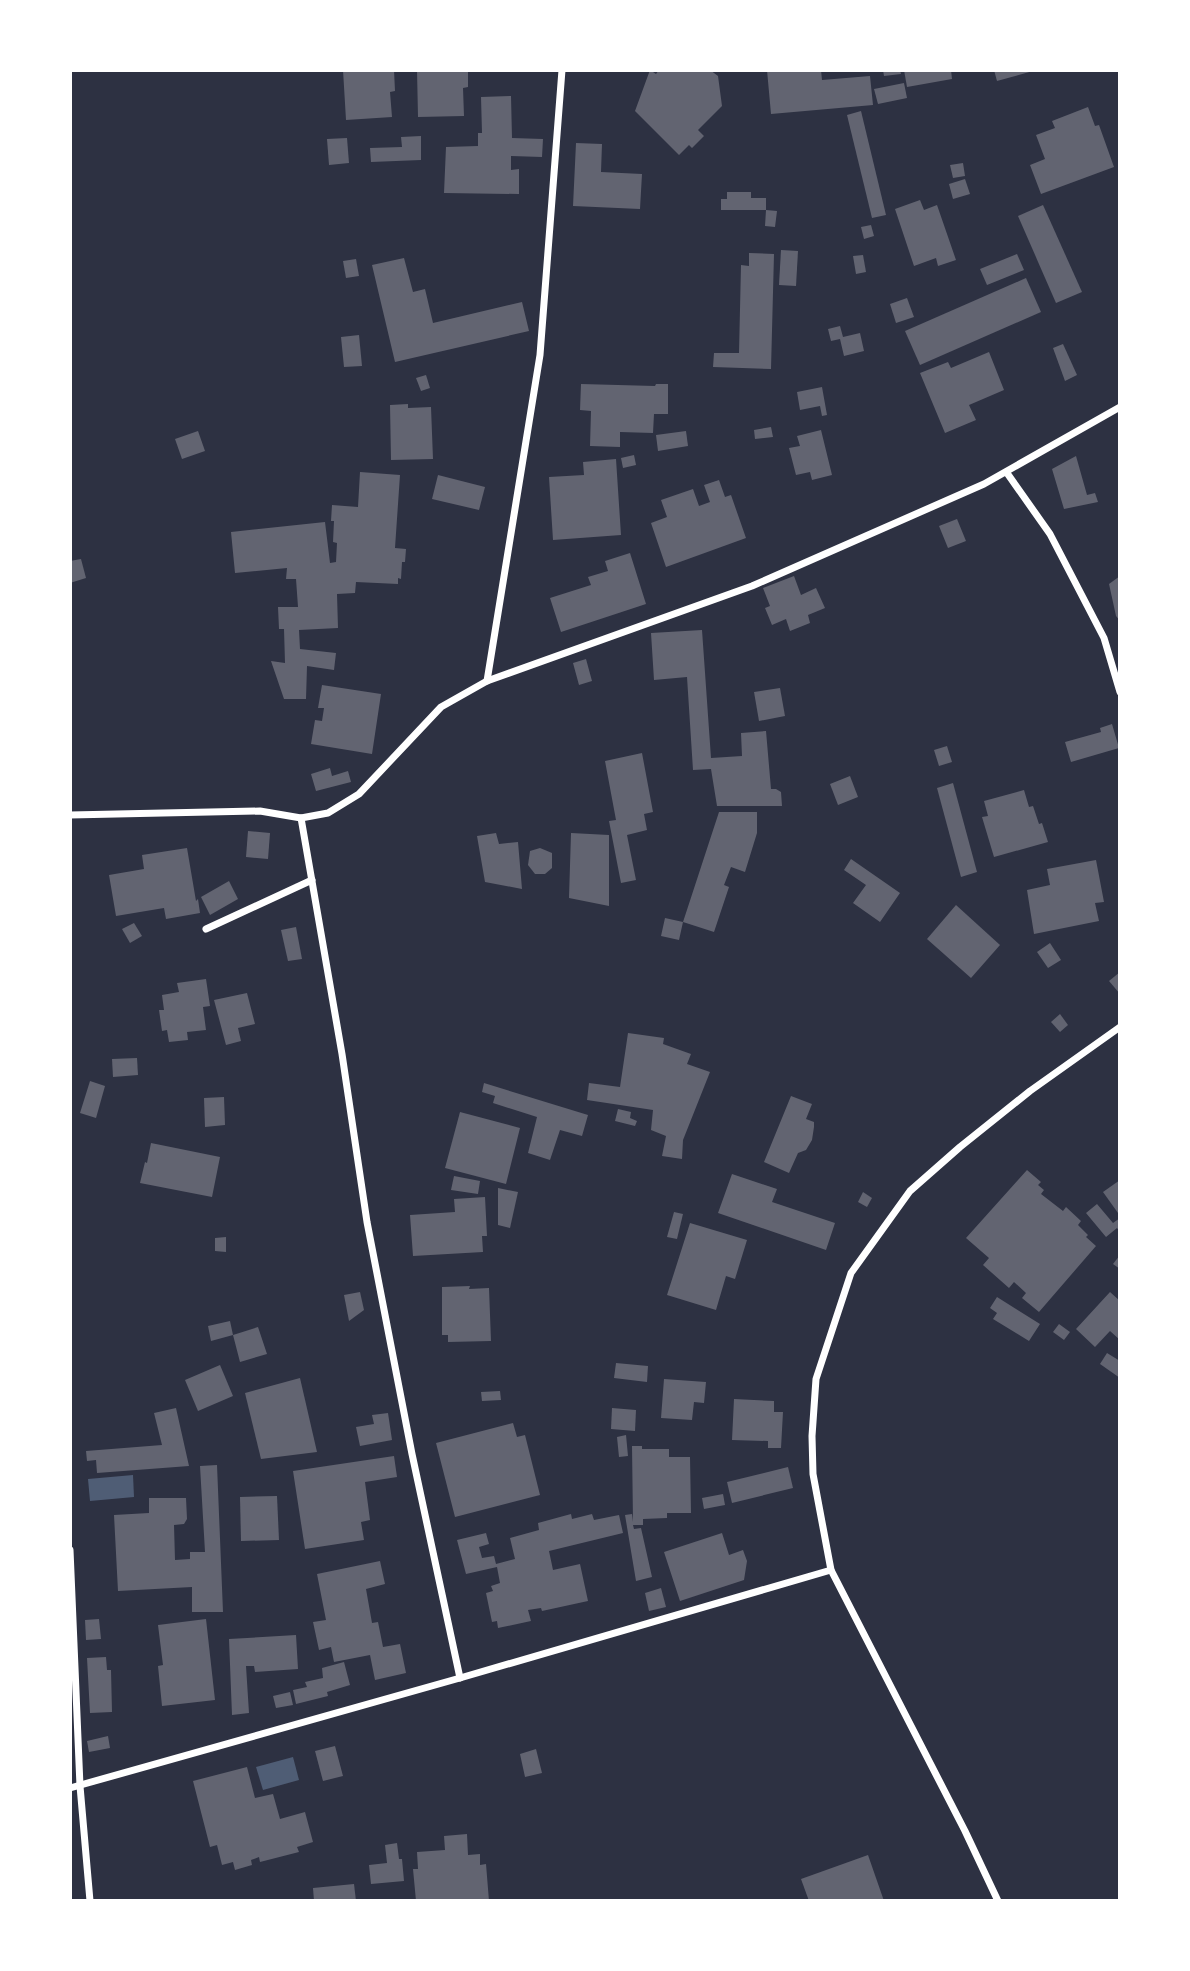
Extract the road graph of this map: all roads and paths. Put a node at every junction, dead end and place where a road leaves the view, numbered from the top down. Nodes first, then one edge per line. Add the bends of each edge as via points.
1 (562, 70) edge
2 (1120, 407) edge
3 (1007, 473) junction
4 (487, 681) junction
5 (1120, 692) edge
6 (70, 815) edge
7 (301, 818) junction
8 (312, 880) junction
9 (206, 929) dead end
10 (1120, 1027) edge
11 (70, 1550) edge
12 (831, 1570) junction
13 (460, 1678) junction
14 (80, 1786) junction
15 (70, 1788) edge
16 (90, 1901) edge
17 (998, 1901) edge

1 - 4 street via 540,355
2 - 3 street
3 - 4 street via 752,586
3 - 5 street via 1050,534 1104,638
4 - 7 street via 442,707 359,794 328,813
6 - 7 street via 260,811
7 - 8 street
8 - 9 street
8 - 13 street via 368,1222
10 - 12 street via 1030,1091 910,1191 851,1273 816,1379 813,1474
11 - 14 street
12 - 13 street
12 - 17 street
13 - 14 street
14 - 15 street
14 - 16 street

